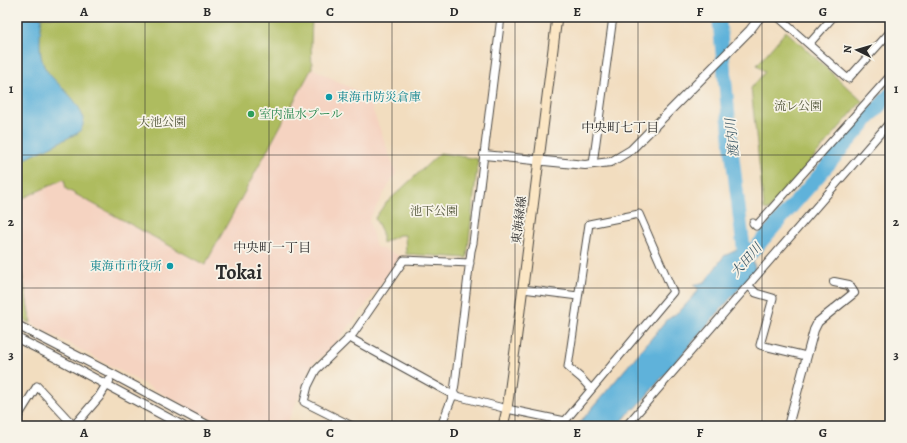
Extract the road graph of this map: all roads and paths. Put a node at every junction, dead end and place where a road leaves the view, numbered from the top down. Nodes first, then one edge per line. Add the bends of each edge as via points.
1 (501, 17) edge
2 (557, 17) edge
3 (613, 17) edge
4 (760, 17) edge
5 (778, 17) edge
6 (833, 17) edge
7 (890, 32) edge
8 (809, 44) junction
9 (890, 76) edge
10 (890, 122) edge
11 (484, 156) junction
12 (539, 160) junction
13 (593, 164) junction
14 (753, 223) dead end
15 (470, 262) junction
16 (834, 282) dead end
17 (749, 286) junction
18 (523, 289) junction
19 (578, 296) junction
20 (17, 325) edge
21 (348, 337) junction
22 (17, 338) edge
23 (806, 356) junction
24 (112, 374) junction
25 (107, 385) junction
26 (591, 389) junction
27 (453, 395) junction
28 (507, 409) junction
29 (17, 418) edge
30 (74, 426) edge
31 (183, 426) edge
32 (209, 426) edge
33 (352, 426) edge
34 (441, 426) edge
35 (503, 426) edge
36 (626, 426) edge
37 (788, 426) edge

1 - 11 street
2 - 12 main road, 東海緑線
3 - 13 street
4 - 13 street via 631,150 611,162
5 - 8 street
6 - 8 street
7 - 8 street via 848,79
9 - 14 street via 756,226
10 - 17 street
11 - 12 street
11 - 15 street
12 - 13 street
12 - 18 main road, 東海緑線
15 - 21 street via 404,260 353,334
15 - 27 street
16 - 23 street via 849,285 854,294 818,322
17 - 23 street via 756,293 773,298 760,345
17 - 36 street
18 - 19 street
18 - 28 main road, 東海緑線
19 - 26 street via 568,367
19 - 26 street via 589,224 639,214 673,292
20 - 24 street
21 - 27 street
21 - 33 street via 316,370 304,402
22 - 25 street
23 - 37 street
24 - 25 street
24 - 32 street
25 - 30 street
25 - 31 street
26 - 28 street via 565,421
27 - 28 street
27 - 34 street
28 - 35 main road, 東海緑線
29 - 30 street via 37,386

